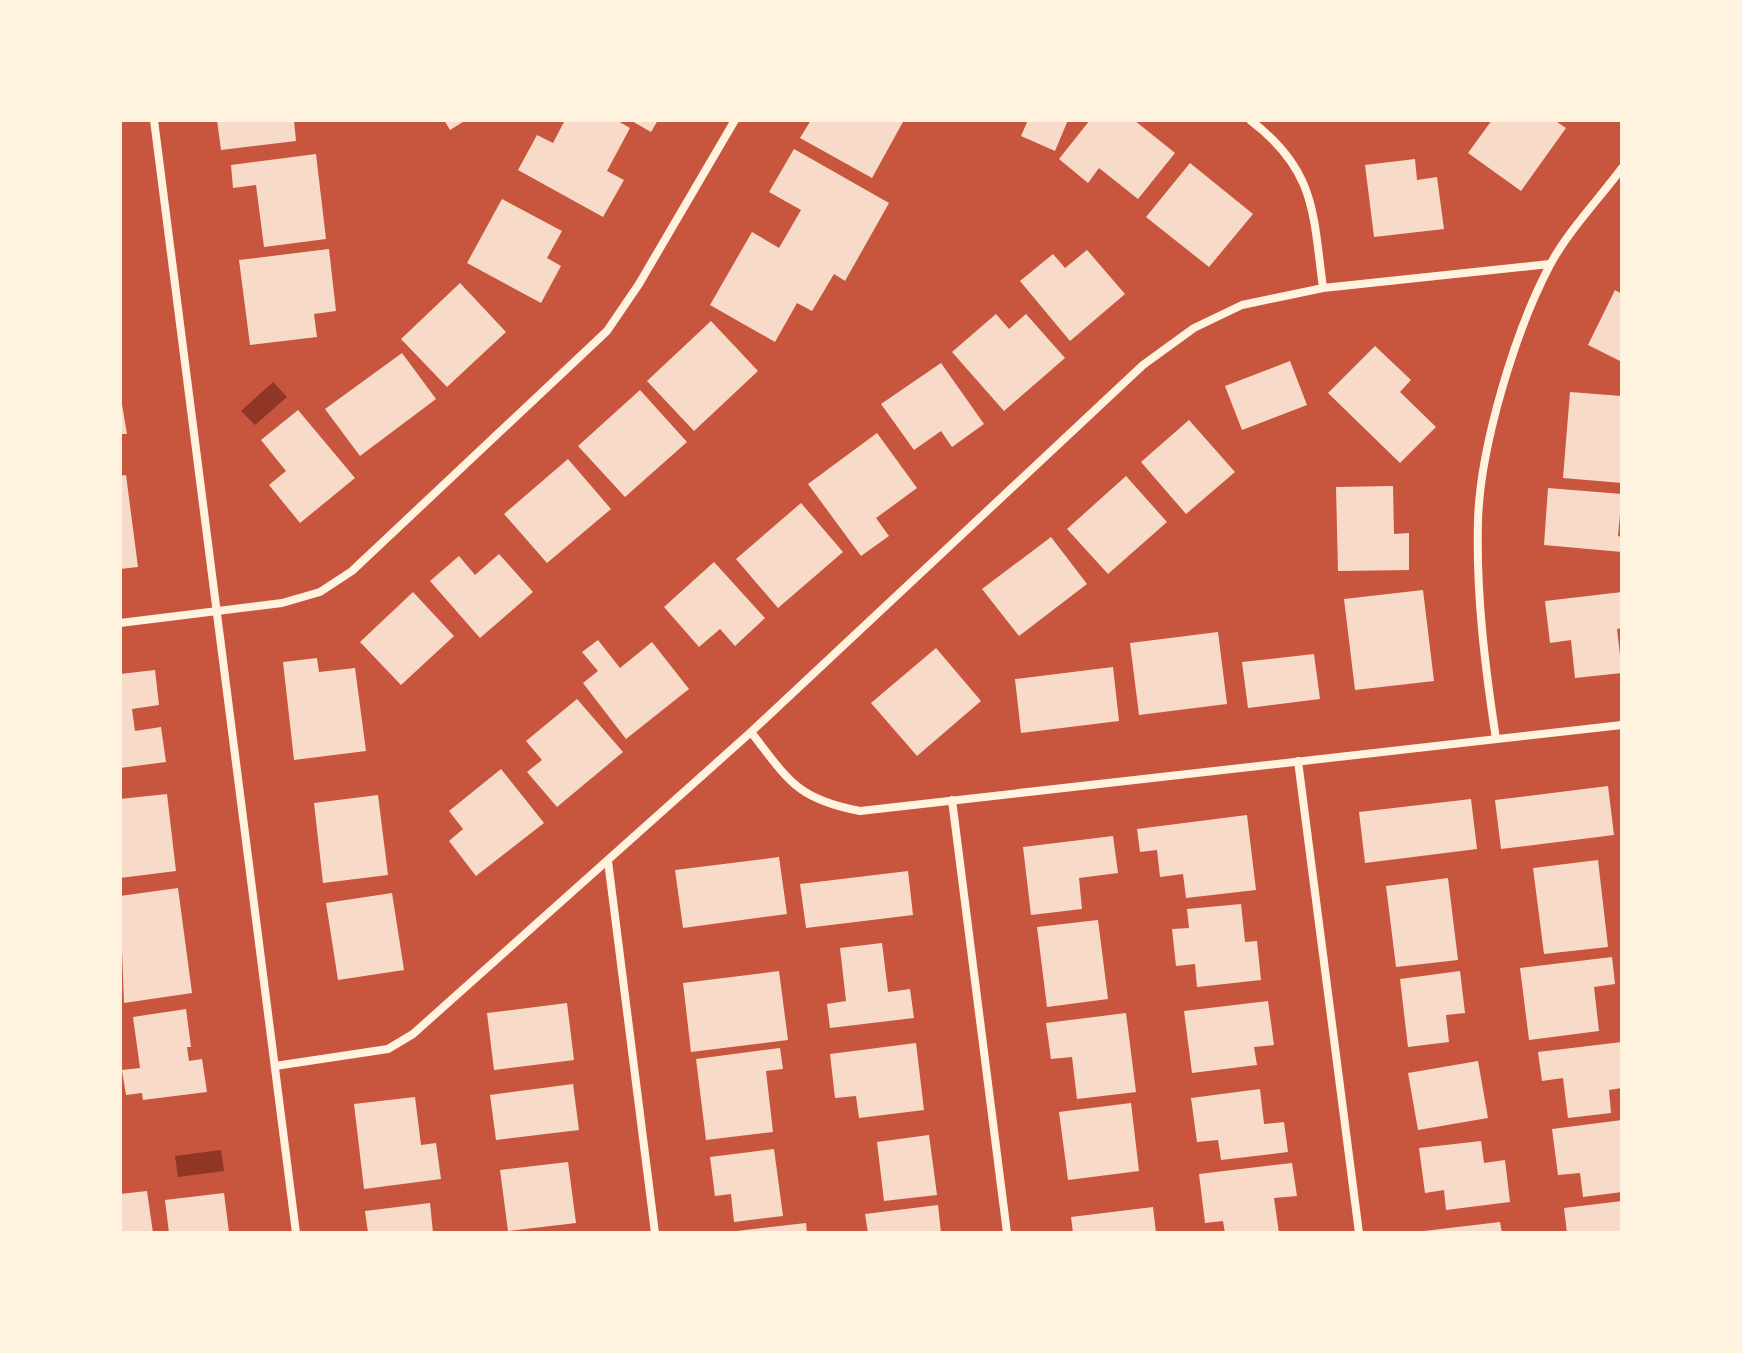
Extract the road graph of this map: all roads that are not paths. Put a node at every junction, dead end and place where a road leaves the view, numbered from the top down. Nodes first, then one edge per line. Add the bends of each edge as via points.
1 (154, 120) edge
2 (735, 120) edge
3 (1250, 120) edge
4 (1622, 168) edge
5 (1550, 264) junction
6 (1323, 288) junction
7 (217, 610) junction
8 (120, 623) edge
9 (1622, 725) edge
10 (751, 732) junction
11 (1496, 739) junction
12 (1298, 761) junction
13 (952, 800) junction
14 (608, 861) junction
15 (275, 1066) junction
16 (296, 1233) edge
17 (655, 1233) edge
18 (1007, 1233) edge
19 (1359, 1233) edge

1 - 7 street
2 - 7 street via 607,331 352,571 320,592
3 - 6 street via 1301,172 1313,207
4 - 5 street
5 - 6 street
5 - 11 street via 1515,351 1491,437 1478,519 1480,604
6 - 10 street via 1242,305 1194,328 1143,365
7 - 8 street
7 - 15 street
9 - 11 street
10 - 13 street via 795,788 823,804 860,811
10 - 14 street
11 - 12 street
12 - 13 street
12 - 19 street
13 - 18 street
14 - 15 street via 413,1034 388,1049
14 - 17 street
15 - 16 street

